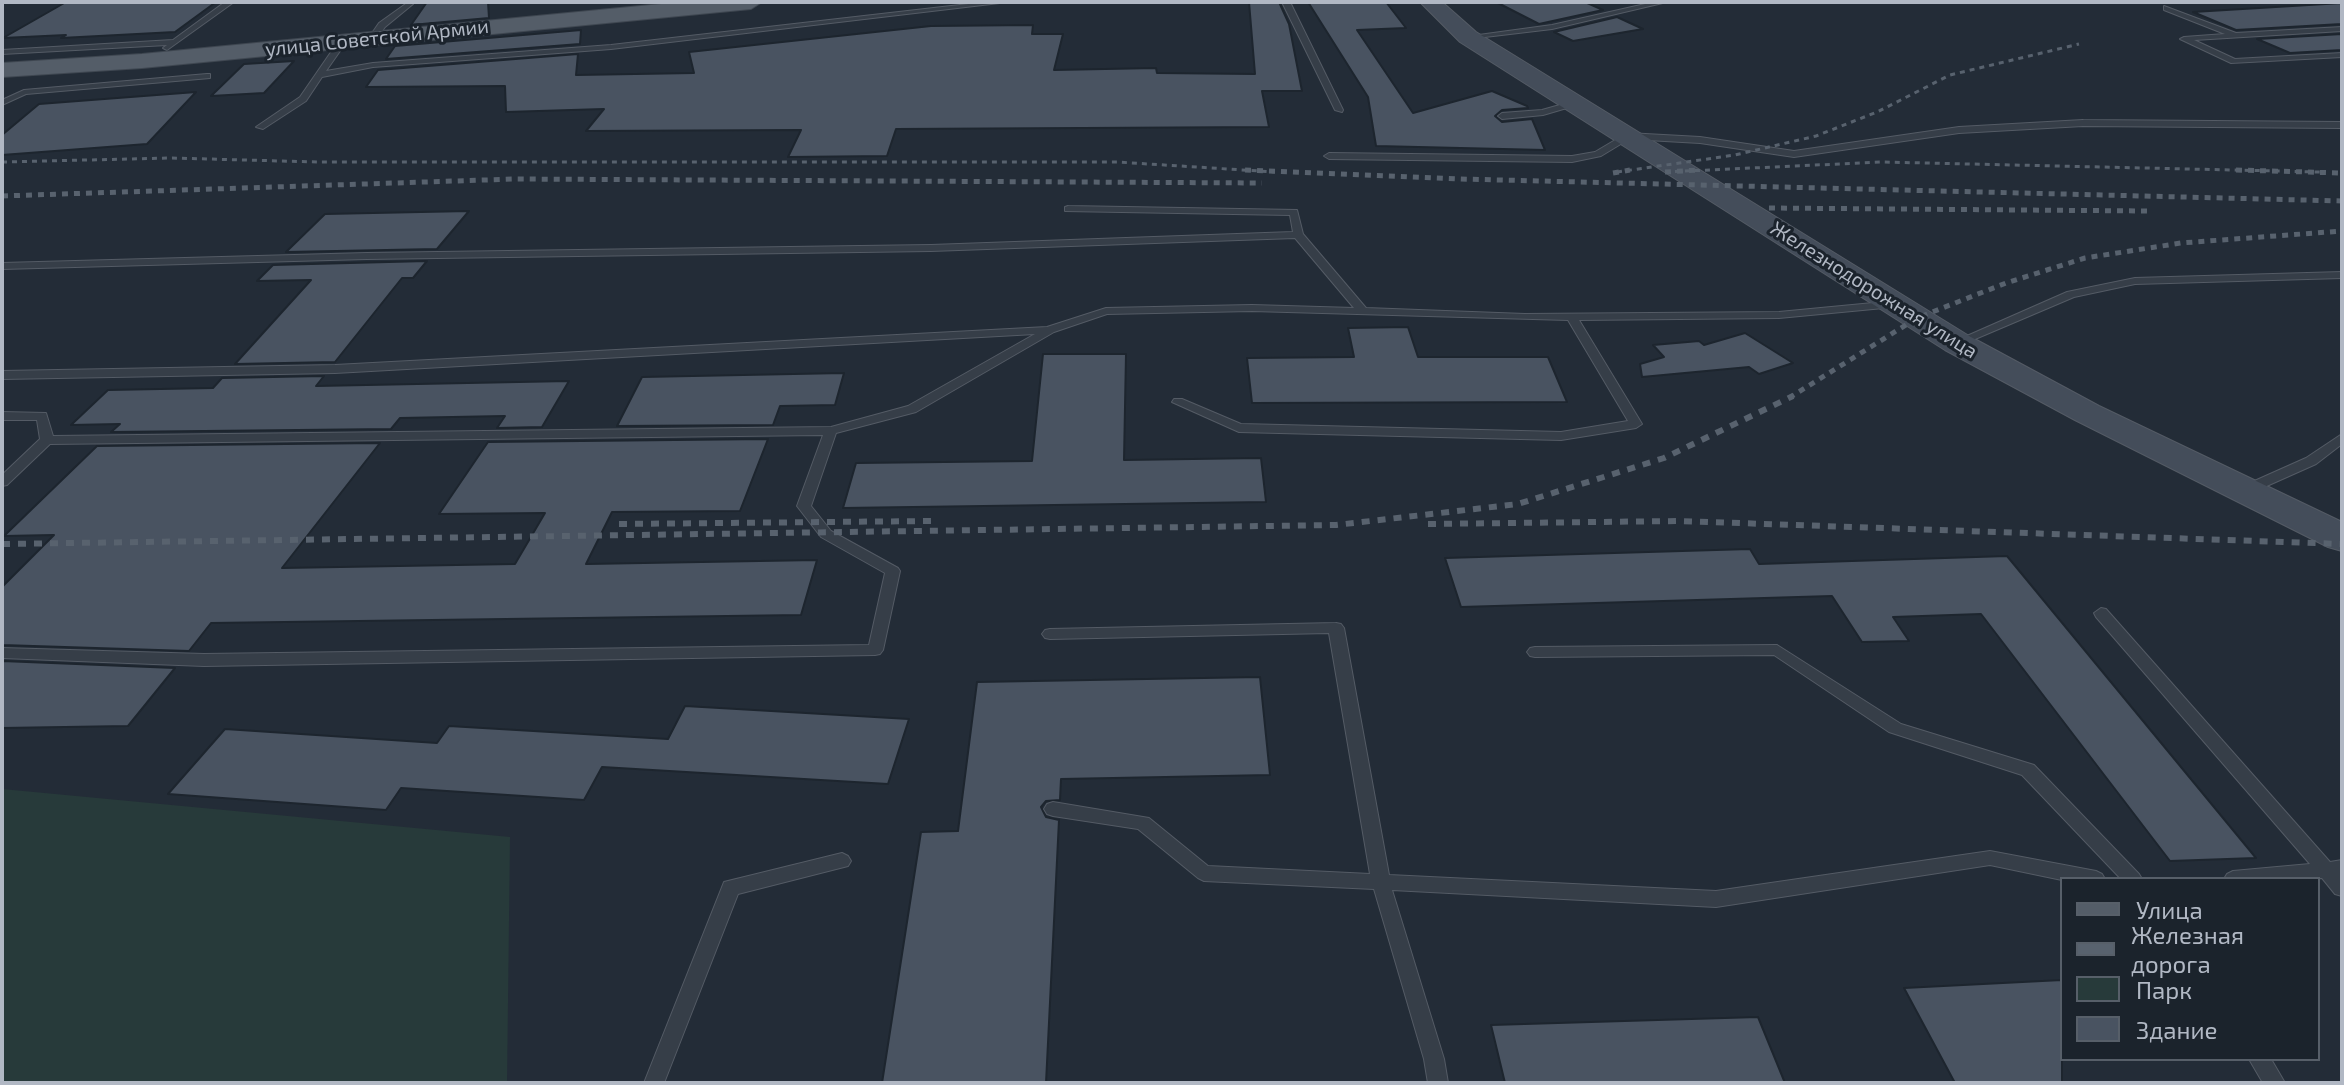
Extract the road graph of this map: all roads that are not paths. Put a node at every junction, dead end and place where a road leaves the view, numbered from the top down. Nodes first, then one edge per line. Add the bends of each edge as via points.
1 (230, 2) edge
2 (751, 2) edge
3 (1004, 2) edge
4 (1286, 2) edge
5 (1430, 2) edge
6 (1663, 2) edge
7 (409, 4) edge
8 (2167, 8) dead end
9 (2342, 29) edge
10 (2235, 35) junction
11 (1468, 37) junction
12 (372, 39) junction
13 (343, 41) junction
14 (174, 42) junction
15 (92, 48) junction
16 (2342, 55) edge
17 (3, 57) edge
18 (150, 60) junction
19 (71, 66) junction
20 (320, 75) junction
21 (207, 76) dead end
22 (2, 103) edge
23 (1574, 103) junction
24 (1339, 110) dead end
25 (1502, 116) dead end
26 (2342, 125) edge
27 (260, 127) dead end
28 (1627, 136) junction
29 (1329, 156) dead end
30 (1068, 209) dead end
31 (1298, 235) junction
32 (2, 266) edge
33 (2342, 275) edge
34 (1895, 304) junction
35 (1362, 311) junction
36 (1572, 317) junction
37 (1050, 330) junction
38 (1957, 343) junction
39 (2, 375) edge
40 (1178, 402) dead end
41 (2, 416) edge
42 (831, 431) junction
43 (2342, 438) edge
44 (47, 440) junction
45 (2, 482) edge
46 (2246, 491) junction
47 (2342, 538) edge
48 (2101, 613) dead end
49 (1050, 634) dead end
50 (1535, 652) dead end
51 (2, 653) edge
52 (1053, 809) dead end
53 (842, 861) dead end
54 (2334, 869) edge
55 (2086, 877) edge
56 (2131, 877) edge
57 (2253, 877) edge
58 (1381, 883) junction
59 (2342, 888) edge
60 (2260, 1061) edge
61 (654, 1083) edge
62 (1438, 1083) edge
63 (2275, 1083) edge

1 - 14 lane
2 - 12 main road, улица Советской Армии
3 - 20 lane via 611,47 373,65
4 - 24 lane
5 - 11 street, Железнодорожная улица
6 - 11 lane via 1552,27
7 - 12 lane
8 - 10 lane
9 - 10 lane
10 - 16 lane via 2184,39 2234,61
11 - 23 street, Железнодорожная улица
12 - 13 main road, улица Советской Армии
13 - 18 main road, улица Советской Армии
13 - 20 lane
14 - 15 lane
14 - 18 lane
15 - 17 lane
15 - 19 lane
17 - 19 main road, улица Советской Армии
18 - 19 main road, улица Советской Армии
20 - 27 lane via 303,99
21 - 22 lane via 24,92
23 - 25 lane
23 - 28 street, Железнодорожная улица
26 - 28 lane via 2083,123 1959,130 1794,154
28 - 29 lane via 1598,154 1572,159
28 - 34 street, Железнодорожная улица
30 - 31 lane via 1294,212
31 - 32 lane via 931,248
31 - 35 lane
33 - 38 lane via 2135,281 2071,294
34 - 36 lane via 1779,315
34 - 38 street, Железнодорожная улица
35 - 36 lane
35 - 37 lane via 1106,311
36 - 40 lane via 1636,424 1561,436 1239,428
37 - 39 lane via 335,369
37 - 42 lane via 912,409
38 - 46 street, Железнодорожная улица
41 - 44 lane via 42,416
42 - 44 lane
42 - 51 lane via 804,506 826,534 893,571 875,650 204,660
43 - 46 lane via 2311,461
44 - 45 lane
46 - 47 street, Железнодорожная улица
48 - 54 lane
49 - 58 lane via 1336,628
50 - 56 lane via 1777,650 1895,728 2028,770
52 - 58 lane via 1143,823 1204,873
53 - 61 lane via 731,888
54 - 57 lane
54 - 59 lane
55 - 58 lane via 1990,858 1716,899
58 - 62 lane
60 - 63 lane

